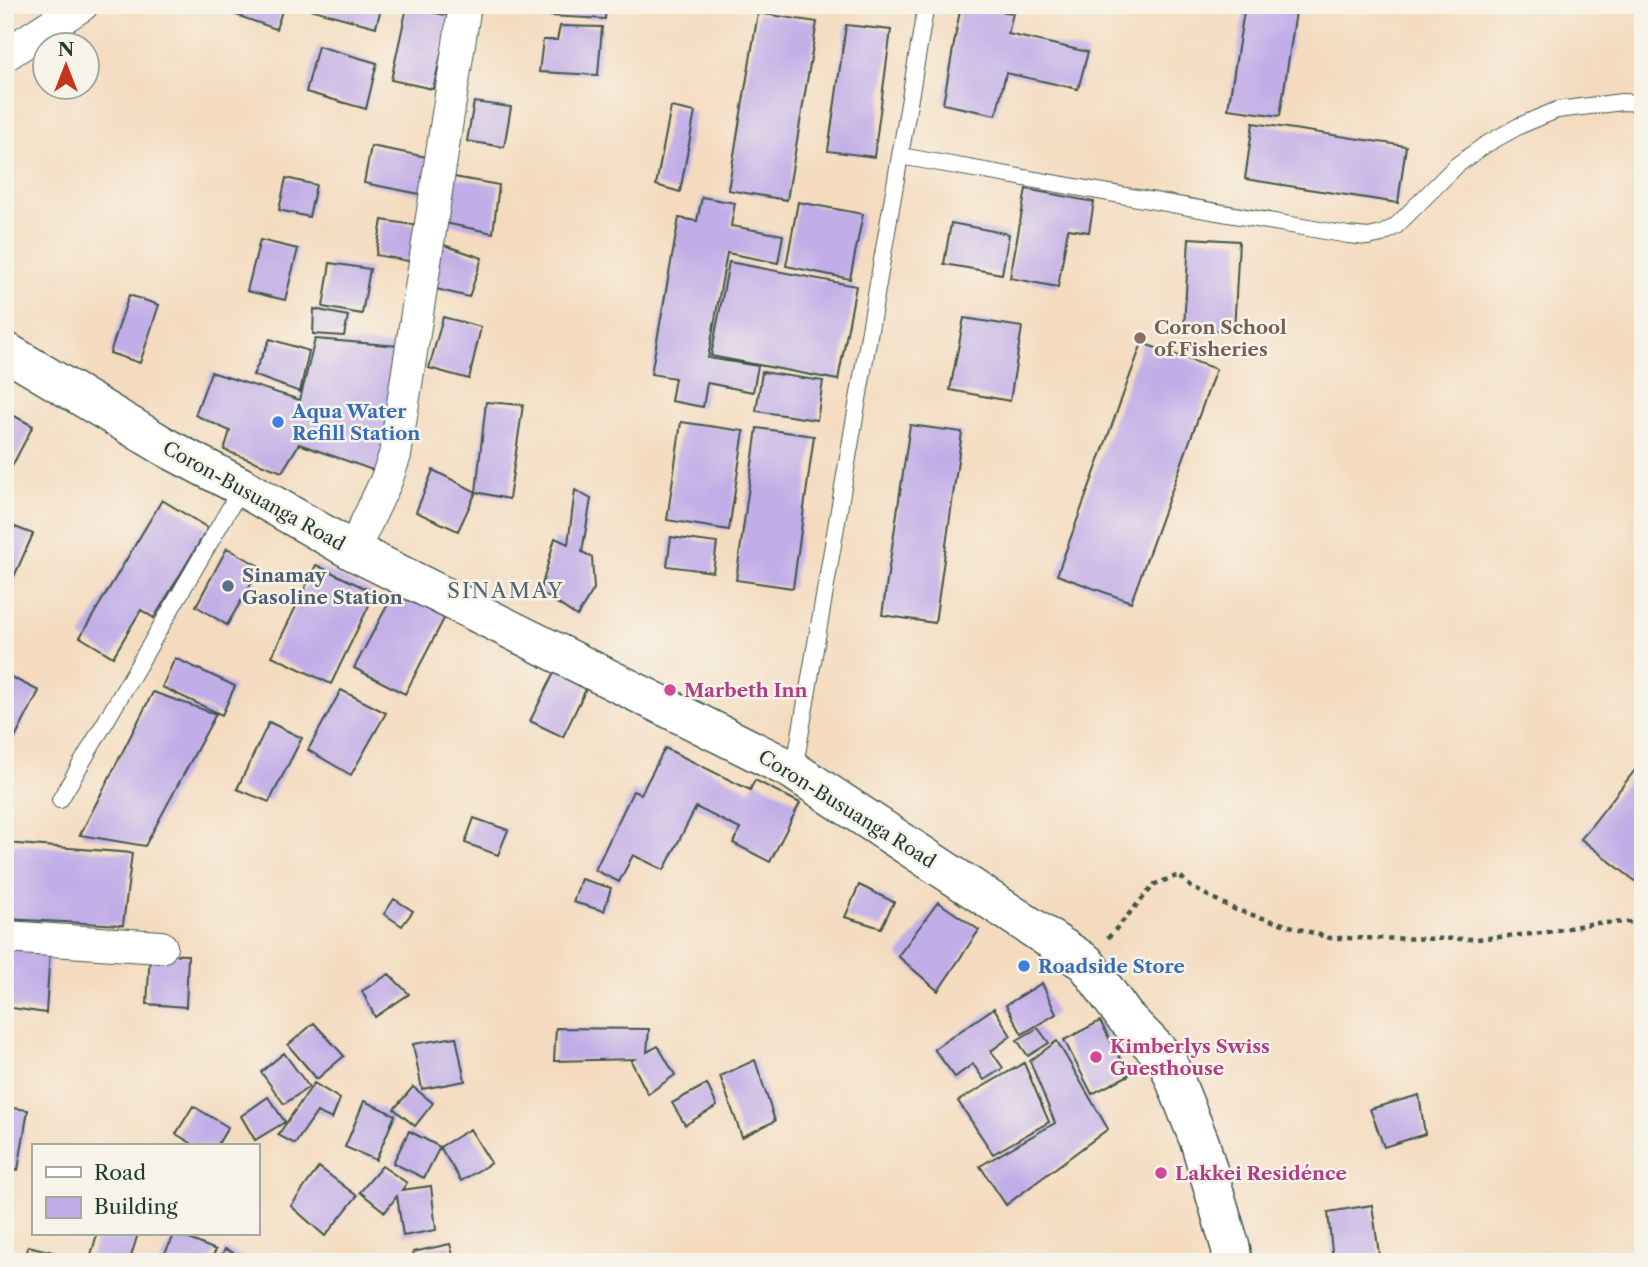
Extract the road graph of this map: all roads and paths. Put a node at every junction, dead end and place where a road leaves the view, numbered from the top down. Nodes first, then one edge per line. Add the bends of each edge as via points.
1 (82, 5) edge
2 (465, 5) edge
3 (926, 5) edge
4 (5, 55) edge
5 (1643, 103) edge
6 (900, 156) junction
7 (5, 352) edge
8 (242, 487) junction
9 (353, 551) junction
10 (794, 771) junction
11 (60, 800) dead end
12 (1643, 922) edge
13 (5, 937) edge
14 (160, 947) dead end
15 (1086, 963) junction
16 (1232, 1262) edge

1 - 4 street
2 - 9 street via 395,455
3 - 6 lane
5 - 6 lane via 1557,110 1519,126 1457,165 1396,226 1368,237
6 - 10 lane
7 - 8 main road, Coron-Busuanga Road
8 - 9 main road, Coron-Busuanga Road
8 - 11 lane
9 - 10 main road, Coron-Busuanga Road
10 - 15 main road, Coron-Busuanga Road
12 - 15 path via 1594,923 1477,939 1331,938 1236,909 1191,887 1179,875 1155,884
13 - 14 street
15 - 16 main road, Coron-Busuanga Road via 1124,1016 1167,1060 1200,1143

